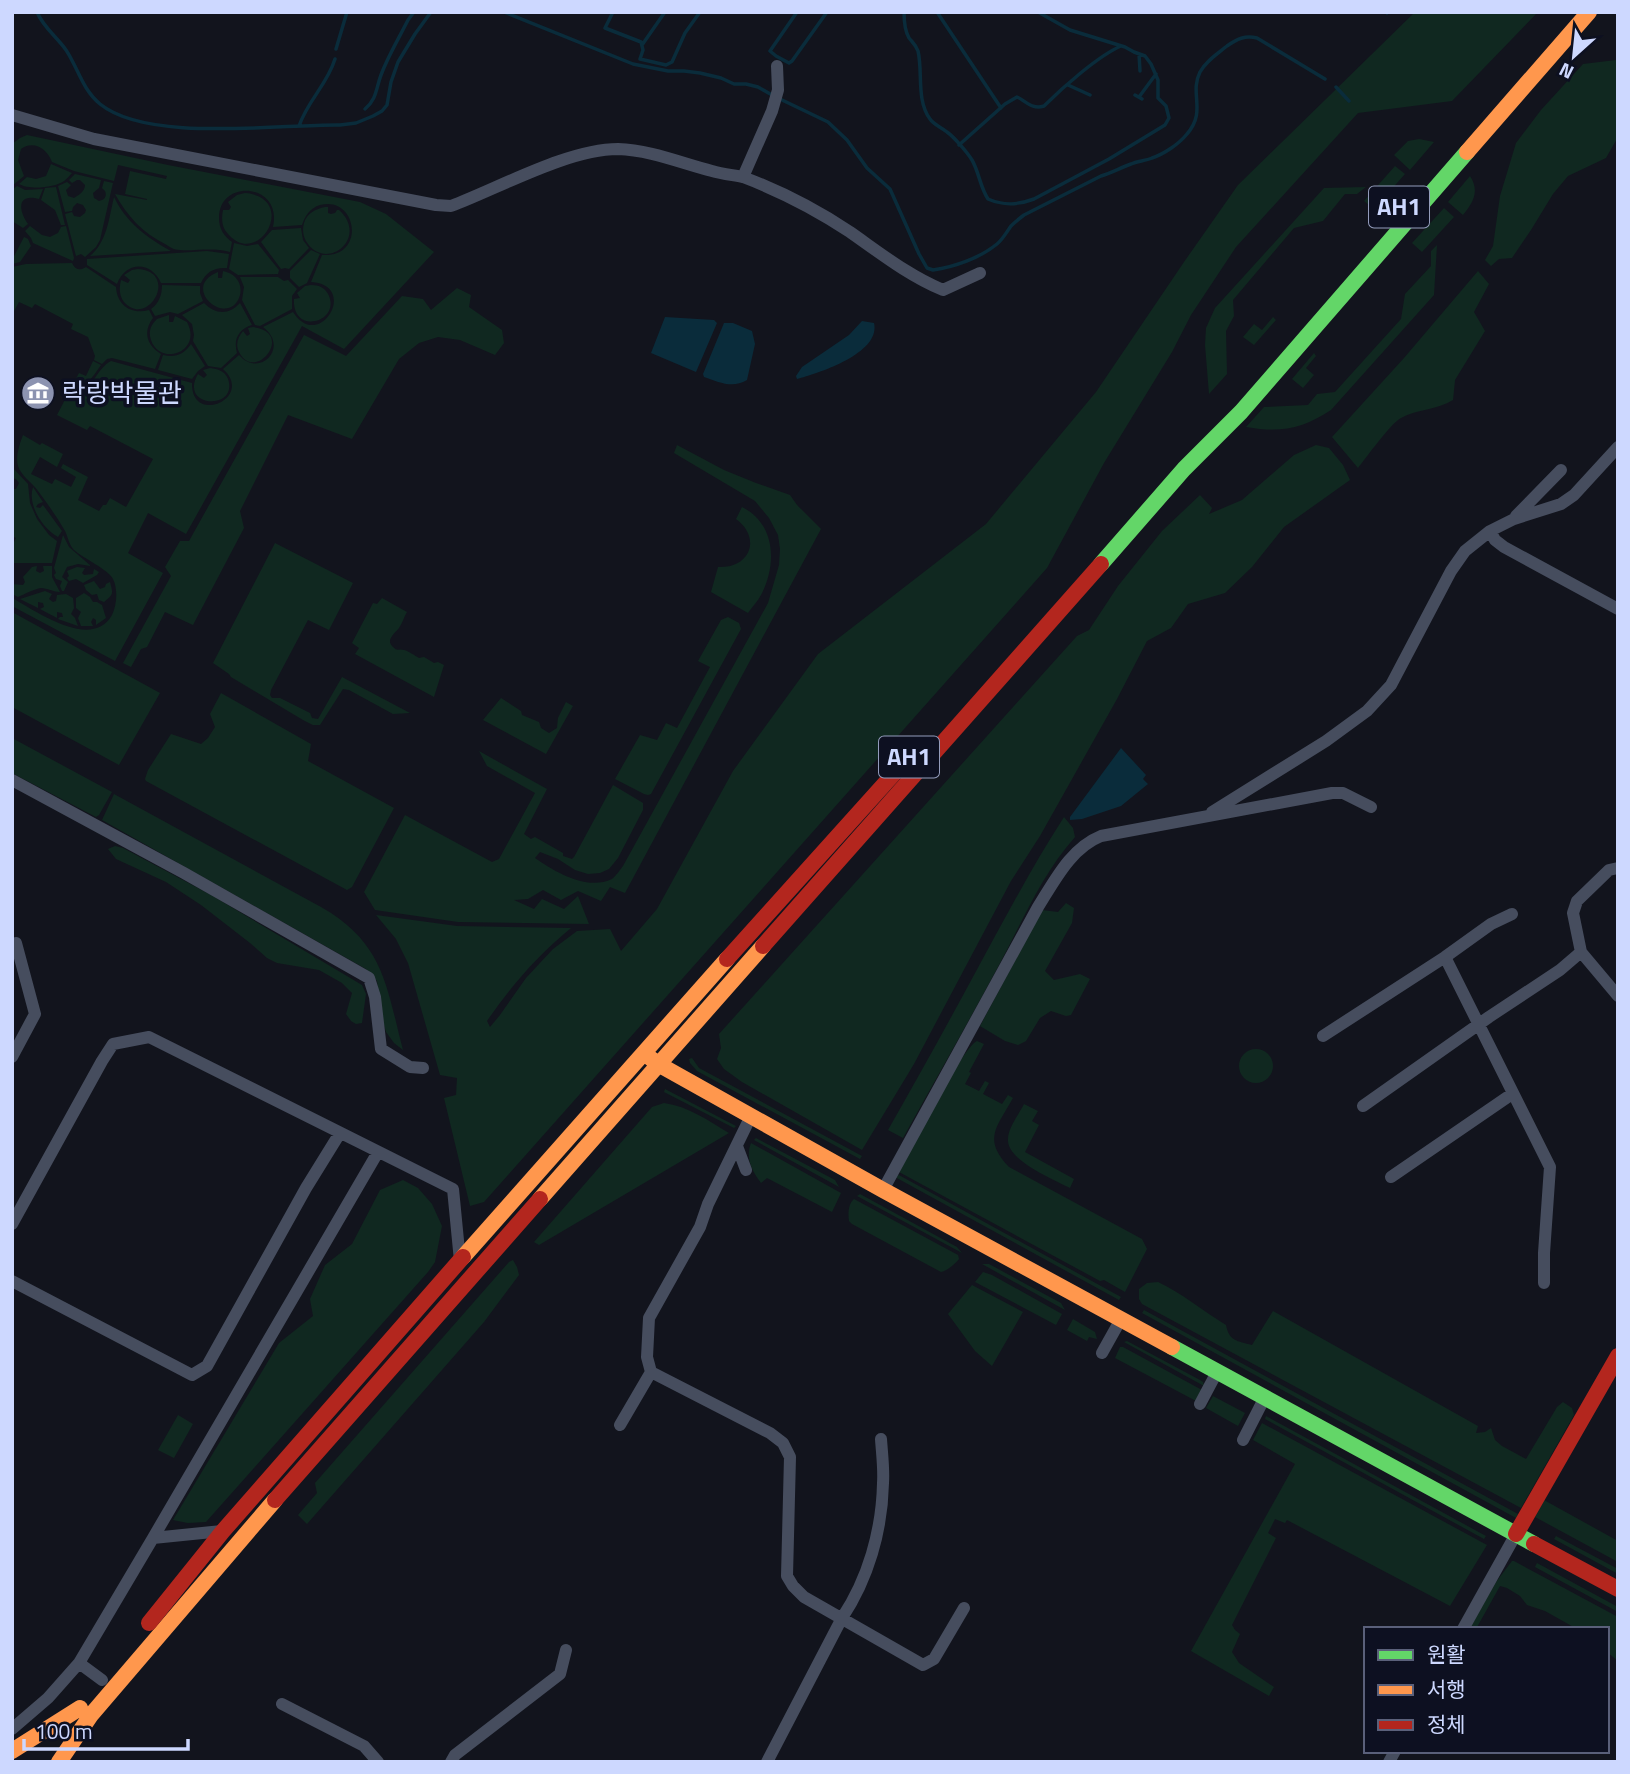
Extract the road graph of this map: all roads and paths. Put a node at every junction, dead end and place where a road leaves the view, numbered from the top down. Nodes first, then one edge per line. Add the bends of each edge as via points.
1 (1569, 12) edge
2 (1589, 12) edge
3 (777, 66) dead end
4 (12, 115) edge
5 (743, 177) junction
6 (980, 273) dead end
7 (1318, 311) junction
8 (1618, 447) edge
9 (1561, 470) dead end
10 (1514, 519) junction
11 (1490, 531) junction
12 (1618, 609) edge
13 (12, 780) edge
14 (1371, 807) dead end
15 (1204, 817) junction
16 (1618, 868) edge
17 (1512, 914) dead end
18 (16, 943) dead end
19 (1581, 952) junction
20 (1445, 957) junction
21 (1618, 996) edge
22 (1479, 1024) junction
23 (1323, 1036) dead end
24 (643, 1052) junction
25 (12, 1057) edge
26 (658, 1064) junction
27 (423, 1068) dead end
28 (1512, 1094) junction
29 (1363, 1106) dead end
30 (751, 1116) junction
31 (340, 1133) junction
32 (737, 1146) junction
33 (378, 1152) junction
34 (746, 1170) dead end
35 (1391, 1177) dead end
36 (883, 1190) junction
37 (12, 1224) edge
38 (460, 1261) junction
39 (473, 1274) junction
40 (12, 1282) edge
41 (1544, 1283) dead end
42 (1121, 1319) junction
43 (1102, 1353) dead end
44 (1618, 1356) edge
45 (651, 1372) junction
46 (1217, 1372) junction
47 (1265, 1397) junction
48 (1200, 1404) dead end
49 (620, 1425) dead end
50 (881, 1439) dead end
51 (1243, 1440) dead end
52 (223, 1531) junction
53 (1516, 1534) junction
54 (153, 1538) junction
55 (1618, 1589) edge
56 (964, 1608) dead end
57 (842, 1618) junction
58 (1464, 1627) edge
59 (566, 1650) dead end
60 (79, 1663) junction
61 (102, 1681) junction
62 (282, 1704) dead end
63 (85, 1712) junction
64 (12, 1729) edge
65 (12, 1751) edge
66 (44, 1762) edge
67 (59, 1762) edge
68 (79, 1762) edge
69 (378, 1762) edge
70 (451, 1762) edge
71 (767, 1762) edge

1 - 7 main road, AH1
2 - 7 main road, AH1
3 - 5 street via 778,90 772,111
4 - 5 street via 94,139 436,205 451,205 594,151 639,151
5 - 6 street via 820,214 930,285 943,290
7 - 24 main road, AH1 via 1228,402
7 - 26 main road, AH1 via 1241,412 1184,469
8 - 10 street via 1574,495 1561,504
9 - 10 street
10 - 11 street
11 - 12 street via 1504,547
11 - 15 street via 1458,560 1380,698 1326,741
13 - 27 street via 369,978 381,1049 410,1067
14 - 15 street via 1343,793 1332,793
15 - 36 street via 1101,836 1079,848 1038,907
16 - 19 street via 1609,870 1577,901 1573,913
17 - 20 street
18 - 25 street via 35,1014
19 - 21 street
19 - 22 street
20 - 22 street
20 - 23 street
22 - 28 street
22 - 29 street
24 - 26 main road
24 - 38 main road
26 - 30 main road
26 - 39 main road
28 - 35 street
28 - 41 street via 1550,1167
30 - 32 street
30 - 36 main road
31 - 33 street
31 - 37 street via 149,1037 113,1044
31 - 40 street via 207,1366 192,1375
32 - 34 street
32 - 45 street via 700,1227 649,1318
33 - 38 street via 453,1189
33 - 54 street
36 - 42 main road
38 - 39 street
38 - 52 main road
39 - 63 main road
42 - 43 street
42 - 46 main road
44 - 53 main road
45 - 49 street
45 - 57 street via 783,1443 790,1457 788,1576 804,1597
46 - 47 main road
46 - 48 street
47 - 51 street
47 - 53 main road
50 - 57 street via 878,1529 865,1576
52 - 54 street
52 - 61 main road
53 - 55 main road
53 - 58 street
54 - 60 street
56 - 57 street via 934,1659 923,1665
57 - 71 street
59 - 70 street via 560,1674
60 - 61 street
60 - 64 street
61 - 63 main road
62 - 69 street via 364,1746
63 - 65 main road
63 - 66 main road
63 - 67 main road
63 - 68 main road

